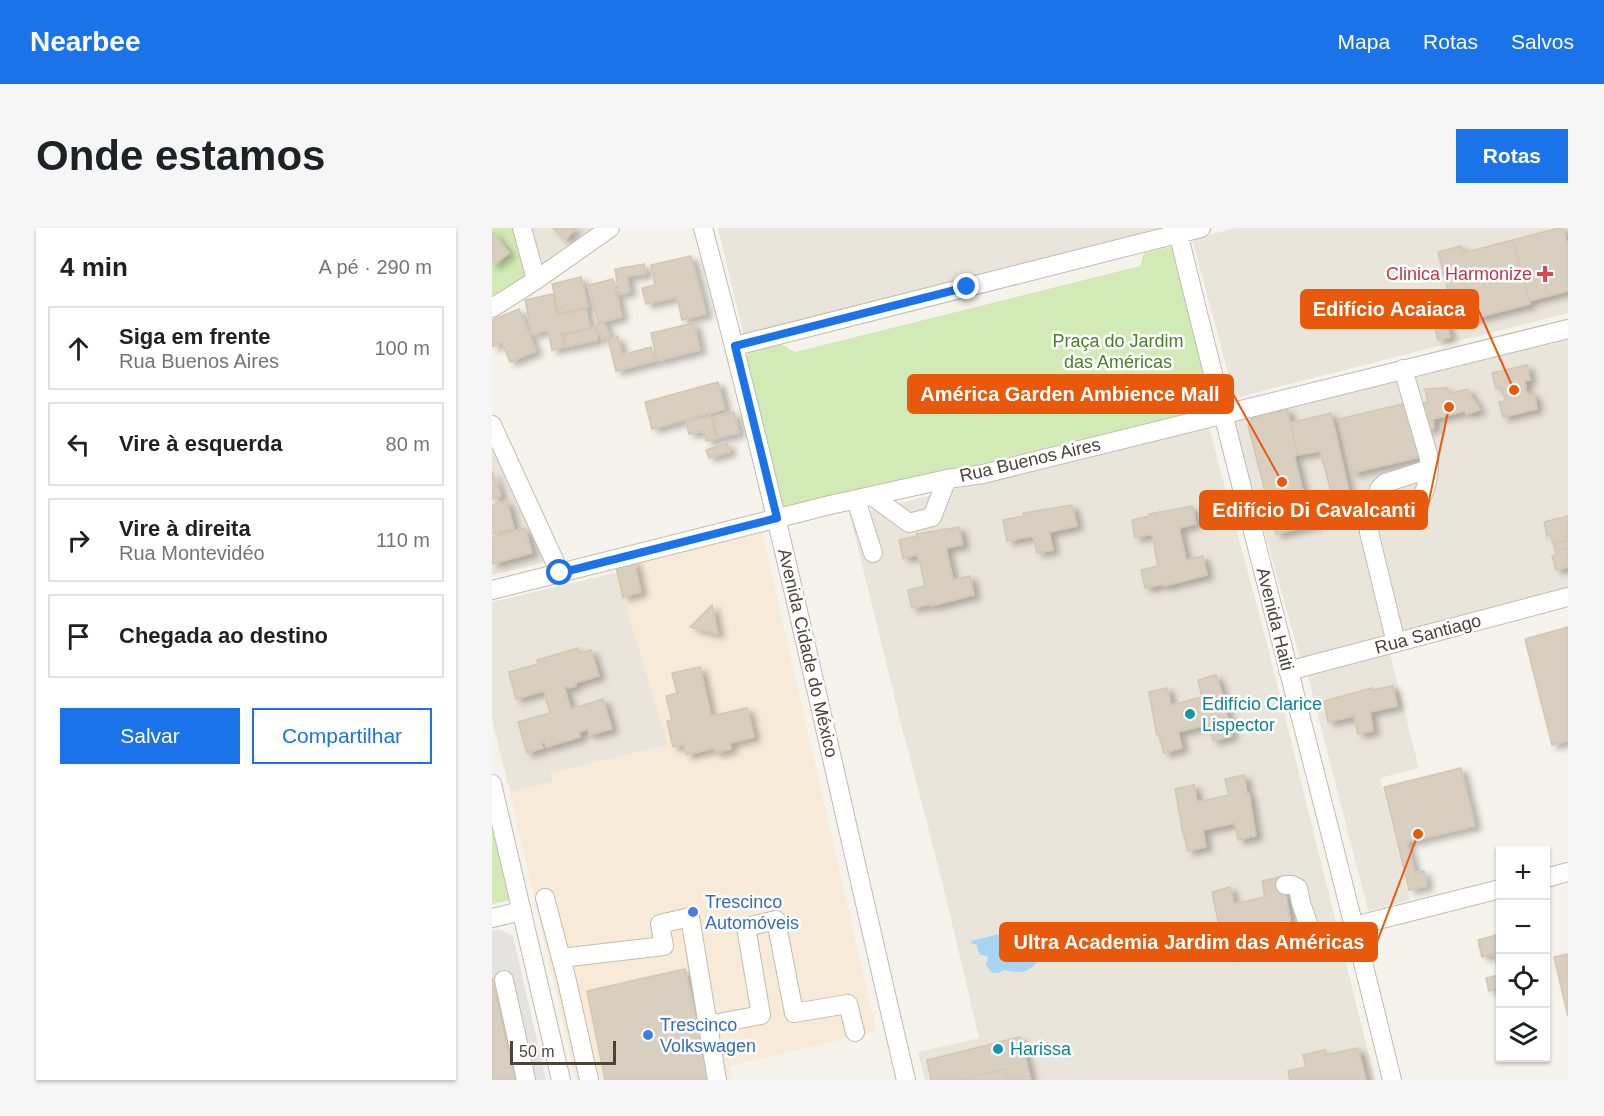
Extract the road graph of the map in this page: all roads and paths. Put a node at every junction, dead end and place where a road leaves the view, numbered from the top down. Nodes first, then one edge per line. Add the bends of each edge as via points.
1 (522, 228) edge
2 (610, 228) edge
3 (703, 228) edge
4 (1201, 228) edge
5 (1177, 231) edge
6 (537, 280) junction
7 (492, 308) edge
8 (1568, 329) edge
9 (735, 346) junction
10 (1403, 369) junction
11 (1222, 413) junction
12 (492, 425) edge
13 (1429, 469) junction
14 (947, 479) junction
15 (864, 498) junction
16 (1380, 513) junction
17 (777, 518) junction
18 (873, 553) dead end
19 (560, 573) junction
20 (492, 590) edge
21 (1568, 597) edge
22 (1396, 643) junction
23 (1288, 671) junction
24 (492, 784) edge
25 (1568, 872) edge
26 (1550, 877) edge
27 (1285, 885) dead end
28 (1496, 890) edge
29 (544, 898) dead end
30 (522, 910) junction
31 (492, 918) edge
32 (1355, 930) junction
33 (561, 958) junction
34 (504, 980) dead end
35 (708, 1025) junction
36 (855, 1032) dead end
37 (526, 1080) edge
38 (561, 1080) edge
39 (589, 1080) edge
40 (717, 1080) edge
41 (906, 1080) edge
42 (1392, 1080) edge

1 - 6 street
2 - 6 street
3 - 9 street, Avenida Cidade do México
4 - 5 street
5 - 9 street
5 - 11 street, Avenida Haiti
6 - 7 street
8 - 10 street, Rua Buenos Aires
9 - 17 street, Avenida Cidade do México
10 - 11 street, Rua Buenos Aires
10 - 13 street
11 - 14 street, Rua Buenos Aires via 983,474
11 - 23 street, Avenida Haiti
12 - 19 street
13 - 16 street via 1418,502
13 - 16 street via 1385,483 1380,489
14 - 15 street, Rua Buenos Aires
14 - 15 street via 932,517 909,523
15 - 17 street, Rua Buenos Aires
15 - 18 street
16 - 22 street via 1372,519 1369,532
17 - 19 street, Rua Buenos Aires
17 - 41 street, Avenida Cidade do México
19 - 20 street, Rua Buenos Aires
21 - 22 street, Rua Santiago
22 - 23 street, Rua Santiago
23 - 32 street, Avenida Haiti
24 - 30 street
25 - 26 street
27 - 32 street via 1298,888 1313,938 1319,941
28 - 32 street
29 - 33 street
30 - 31 street
30 - 38 street
32 - 42 street, Avenida Haiti
33 - 35 street via 664,946 660,924 690,917
33 - 39 street
34 - 37 street
35 - 36 street via 761,1015 746,927 776,920 794,1013 848,1004
35 - 40 street

